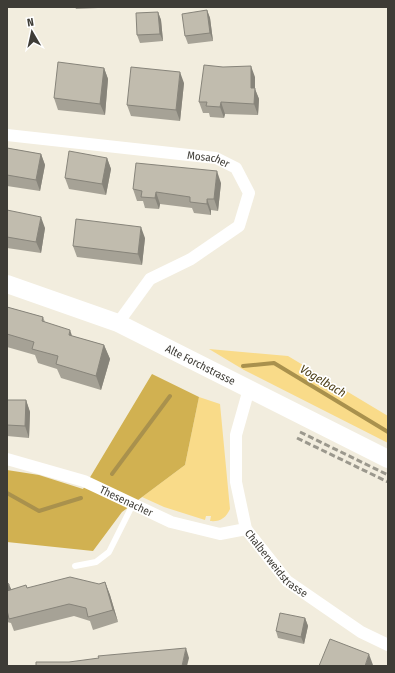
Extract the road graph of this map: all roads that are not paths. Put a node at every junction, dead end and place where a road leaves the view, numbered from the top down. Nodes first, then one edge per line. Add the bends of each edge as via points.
1 (7, 136) edge
2 (7, 284) edge
3 (118, 323) junction
4 (249, 389) junction
5 (7, 459) edge
6 (388, 459) edge
7 (133, 504) junction
8 (246, 529) junction
9 (75, 566) dead end
10 (388, 645) edge

1 - 3 street, Mosacher via 216,158 236,168 249,193 239,226 191,259 150,279
2 - 3 street, Alte Forchstrasse
3 - 4 street, Alte Forchstrasse
4 - 6 street, Alte Forchstrasse
4 - 8 street, Chalberweidstrasse via 236,435 236,482
5 - 7 street, Thesenacher via 84,481
7 - 8 street, Thesenacher via 171,522 220,534
7 - 9 lane via 109,552 96,562
8 - 10 street, Chalberweidstrasse via 287,581 361,632

